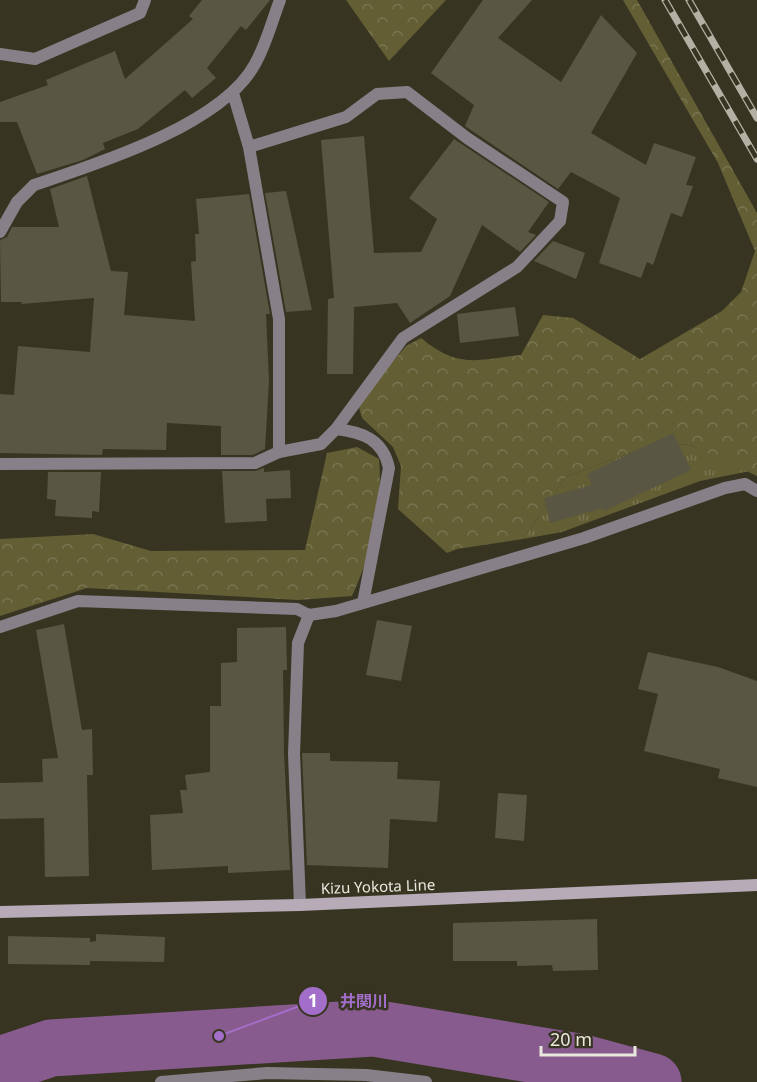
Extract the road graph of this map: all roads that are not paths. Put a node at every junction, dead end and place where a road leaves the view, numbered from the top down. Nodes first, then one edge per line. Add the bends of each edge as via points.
1 (145, 0) edge
2 (280, 0) edge
3 (0, 54) edge
4 (233, 93) junction
5 (249, 147) junction
6 (0, 232) edge
7 (336, 429) junction
8 (279, 452) junction
9 (0, 464) edge
10 (757, 491) edge
11 (363, 603) junction
12 (309, 615) junction
13 (0, 627) edge
14 (757, 885) edge
15 (300, 905) junction
16 (0, 912) edge
17 (161, 1082) edge
18 (426, 1082) edge

1 - 3 street via 140,13 35,58
2 - 4 street via 255,65
4 - 5 street
4 - 6 street via 171,132 34,185 17,202
5 - 7 street via 346,117 377,94 407,92 467,138 563,202 560,221 517,267 403,338
5 - 8 street via 279,319
7 - 8 street via 321,444
7 - 11 street via 355,432 375,442 386,454 389,468
8 - 9 street via 255,463
10 - 11 street via 745,484 725,488 584,537
11 - 12 street
12 - 13 street via 297,609 78,601
12 - 15 street via 298,643 294,754
14 - 15 main road, Kizu Yokota Line
15 - 16 main road, Kizu Yokota Line
17 - 18 street via 267,1073

